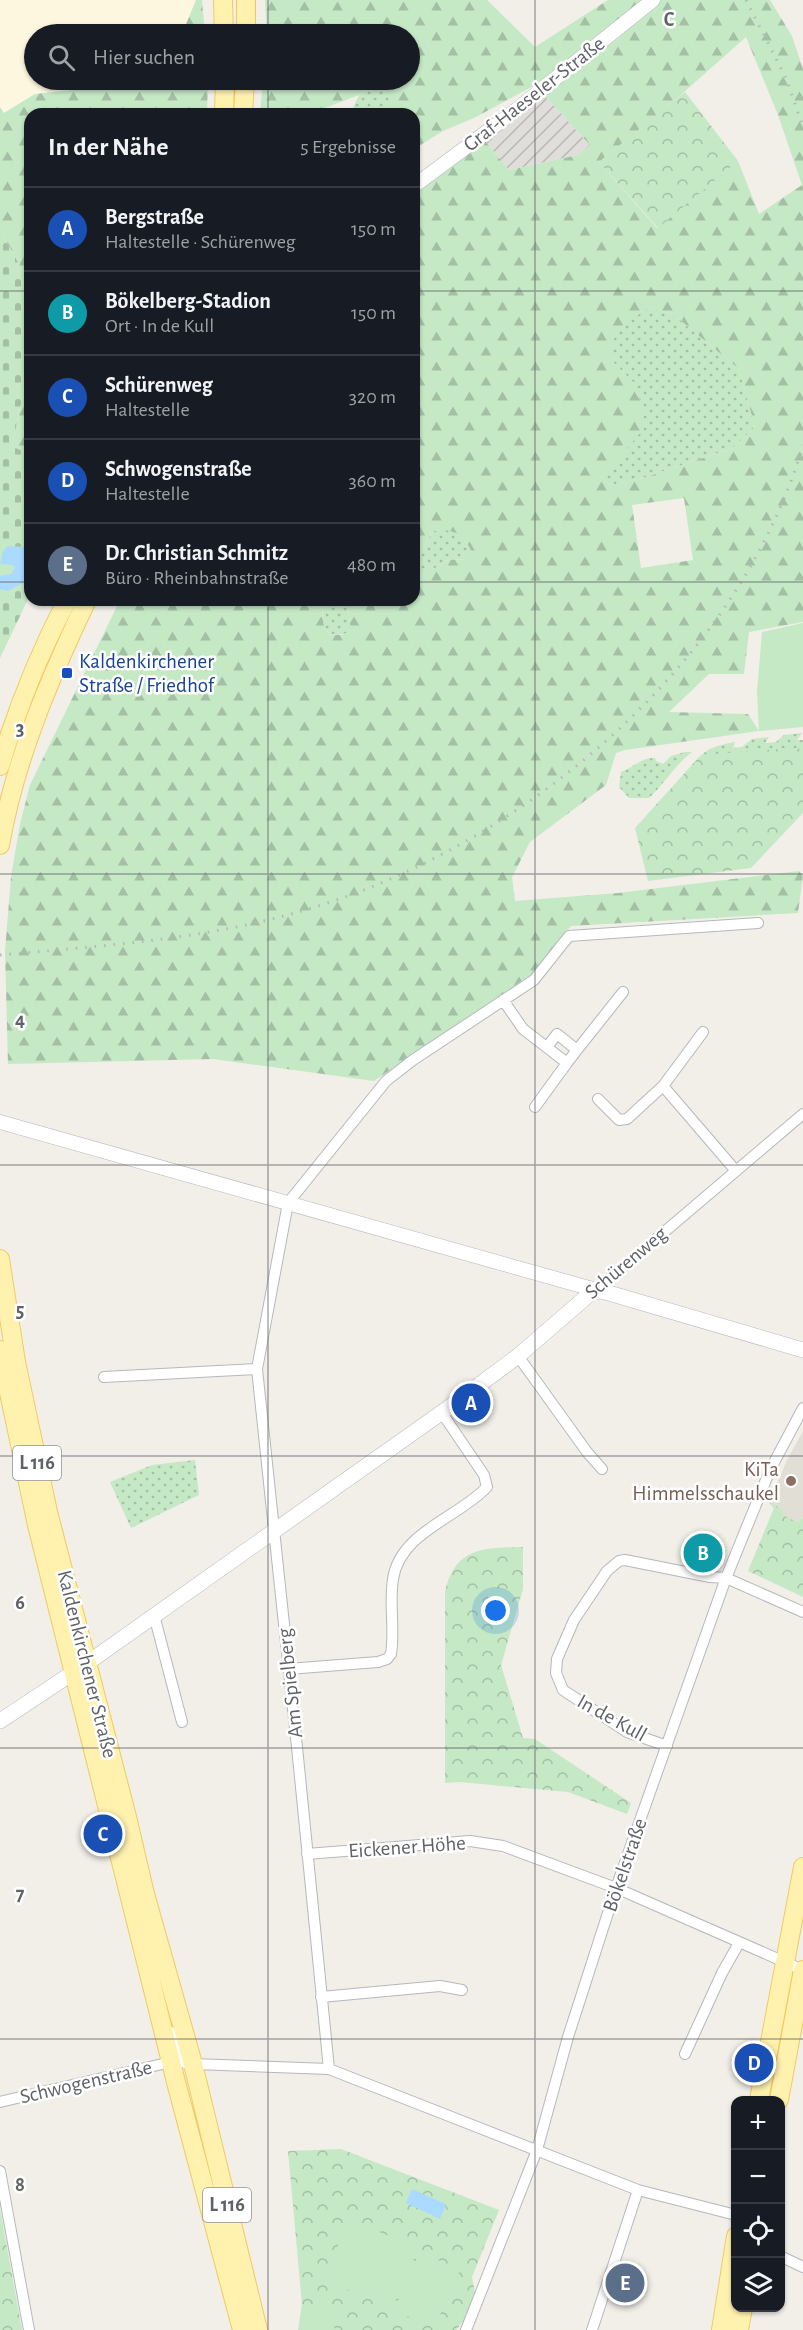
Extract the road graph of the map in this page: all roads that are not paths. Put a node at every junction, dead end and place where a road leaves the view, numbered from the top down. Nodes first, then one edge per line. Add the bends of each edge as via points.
1 (223, 0) edge
2 (246, 0) edge
3 (653, 0) edge
4 (224, 24) edge
5 (246, 24) edge
6 (225, 90) edge
7 (244, 90) edge
8 (224, 108) edge
9 (243, 108) edge
10 (420, 182) edge
11 (64, 606) edge
12 (84, 606) edge
13 (0, 766) edge
14 (0, 844) edge
15 (758, 923) dead end
16 (623, 992) dead end
17 (503, 1000) junction
18 (704, 1032) dead end
19 (547, 1047) junction
20 (578, 1050) junction
21 (567, 1063) junction
22 (663, 1086) junction
23 (598, 1099) dead end
24 (535, 1107) dead end
25 (803, 1114) edge
26 (0, 1122) edge
27 (736, 1171) junction
28 (288, 1203) junction
29 (0, 1260) edge
30 (596, 1290) junction
31 (0, 1350) edge
32 (803, 1350) edge
33 (518, 1356) junction
34 (257, 1369) junction
35 (104, 1377) dead end
36 (803, 1408) edge
37 (442, 1413) junction
38 (602, 1469) dead end
39 (275, 1530) junction
40 (726, 1578) junction
41 (803, 1612) edge
42 (154, 1615) junction
43 (80, 1668) junction
44 (288, 1669) junction
45 (0, 1721) edge
46 (182, 1722) dead end
47 (667, 1746) junction
48 (307, 1854) junction
49 (803, 1868) edge
50 (616, 1888) junction
51 (142, 1941) junction
52 (739, 1943) junction
53 (784, 1962) junction
54 (803, 1970) edge
55 (462, 1990) dead end
56 (321, 1997) junction
57 (686, 2054) dead end
58 (171, 2062) junction
59 (193, 2064) junction
60 (329, 2069) junction
61 (760, 2096) edge
62 (780, 2096) edge
63 (0, 2102) edge
64 (537, 2150) junction
65 (0, 2171) edge
66 (638, 2190) junction
67 (731, 2216) edge
68 (785, 2256) edge
69 (732, 2258) edge
70 (803, 2267) edge
71 (742, 2312) edge
72 (29, 2330) edge
73 (242, 2330) edge
74 (258, 2330) edge
75 (466, 2330) edge
76 (592, 2330) edge
77 (721, 2330) edge
78 (739, 2330) edge

1 - 4 main road
2 - 5 main road
3 - 10 street, Graf-Haeseler-Straße
6 - 8 main road
7 - 9 main road
11 - 13 main road via 21,699
12 - 14 main road via 28,737
15 - 17 street via 569,936 534,980
16 - 20 street
17 - 19 street via 523,1029
17 - 28 street via 386,1081
18 - 22 street
19 - 20 street via 557,1034
19 - 21 street
20 - 21 street
21 - 24 street
22 - 23 street via 627,1119 619,1120
22 - 27 street
25 - 27 street, Schürenweg
26 - 28 street
27 - 30 street, Schürenweg
28 - 30 street
28 - 34 street, Am Spielberg
29 - 43 main road, Kaldenkirchener Straße / L 116 via 30,1433
30 - 32 main road
30 - 33 main road, Schürenweg
31 - 43 main road, Kaldenkirchener Straße / L 116 via 36,1525
33 - 37 main road, Schürenweg
33 - 38 street
34 - 35 street
34 - 39 street, Am Spielberg
36 - 40 street, Bökelstraße via 770,1470
37 - 39 main road, Schürenweg
37 - 44 street via 484,1475 487,1487 422,1534 400,1557 393,1580 391,1654 378,1662
39 - 42 main road, Schürenweg
39 - 44 street, Am Spielberg
40 - 41 street
40 - 47 street, Bökelstraße
40 - 47 street, In de Kull via 619,1561 573,1620 557,1659 556,1673 563,1690 627,1732
42 - 43 main road, Schürenweg
42 - 46 street
43 - 45 main road, Schürenweg
43 - 51 main road, Kaldenkirchener Straße / L 116
43 - 59 main road, Kaldenkirchener Straße / L 116 via 127,1817
44 - 48 street, Am Spielberg
47 - 50 street, Bökelstraße
48 - 50 street, Eickener Höhe via 470,1841 503,1846
48 - 56 street, Am Spielberg
49 - 53 main road
50 - 52 street, Eickener Höhe
50 - 64 street, Bökelstraße
51 - 58 main road, Kaldenkirchener Straße / L 116
51 - 59 main road, Kaldenkirchener Straße via 180,2058
52 - 53 street, Eickener Höhe
52 - 57 street
53 - 54 street, Eickener Höhe
53 - 61 main road
54 - 62 main road
55 - 56 street via 440,1986
56 - 60 street, Am Spielberg
58 - 63 street, Schwogenstraße
58 - 73 main road, Kaldenkirchener Straße / L 116
59 - 60 street
59 - 74 main road, Kaldenkirchener Straße / L 116
60 - 64 street
64 - 66 street
64 - 75 street, Bökelstraße
65 - 72 street
66 - 67 street
66 - 76 street
68 - 70 street
69 - 77 main road
71 - 78 main road

